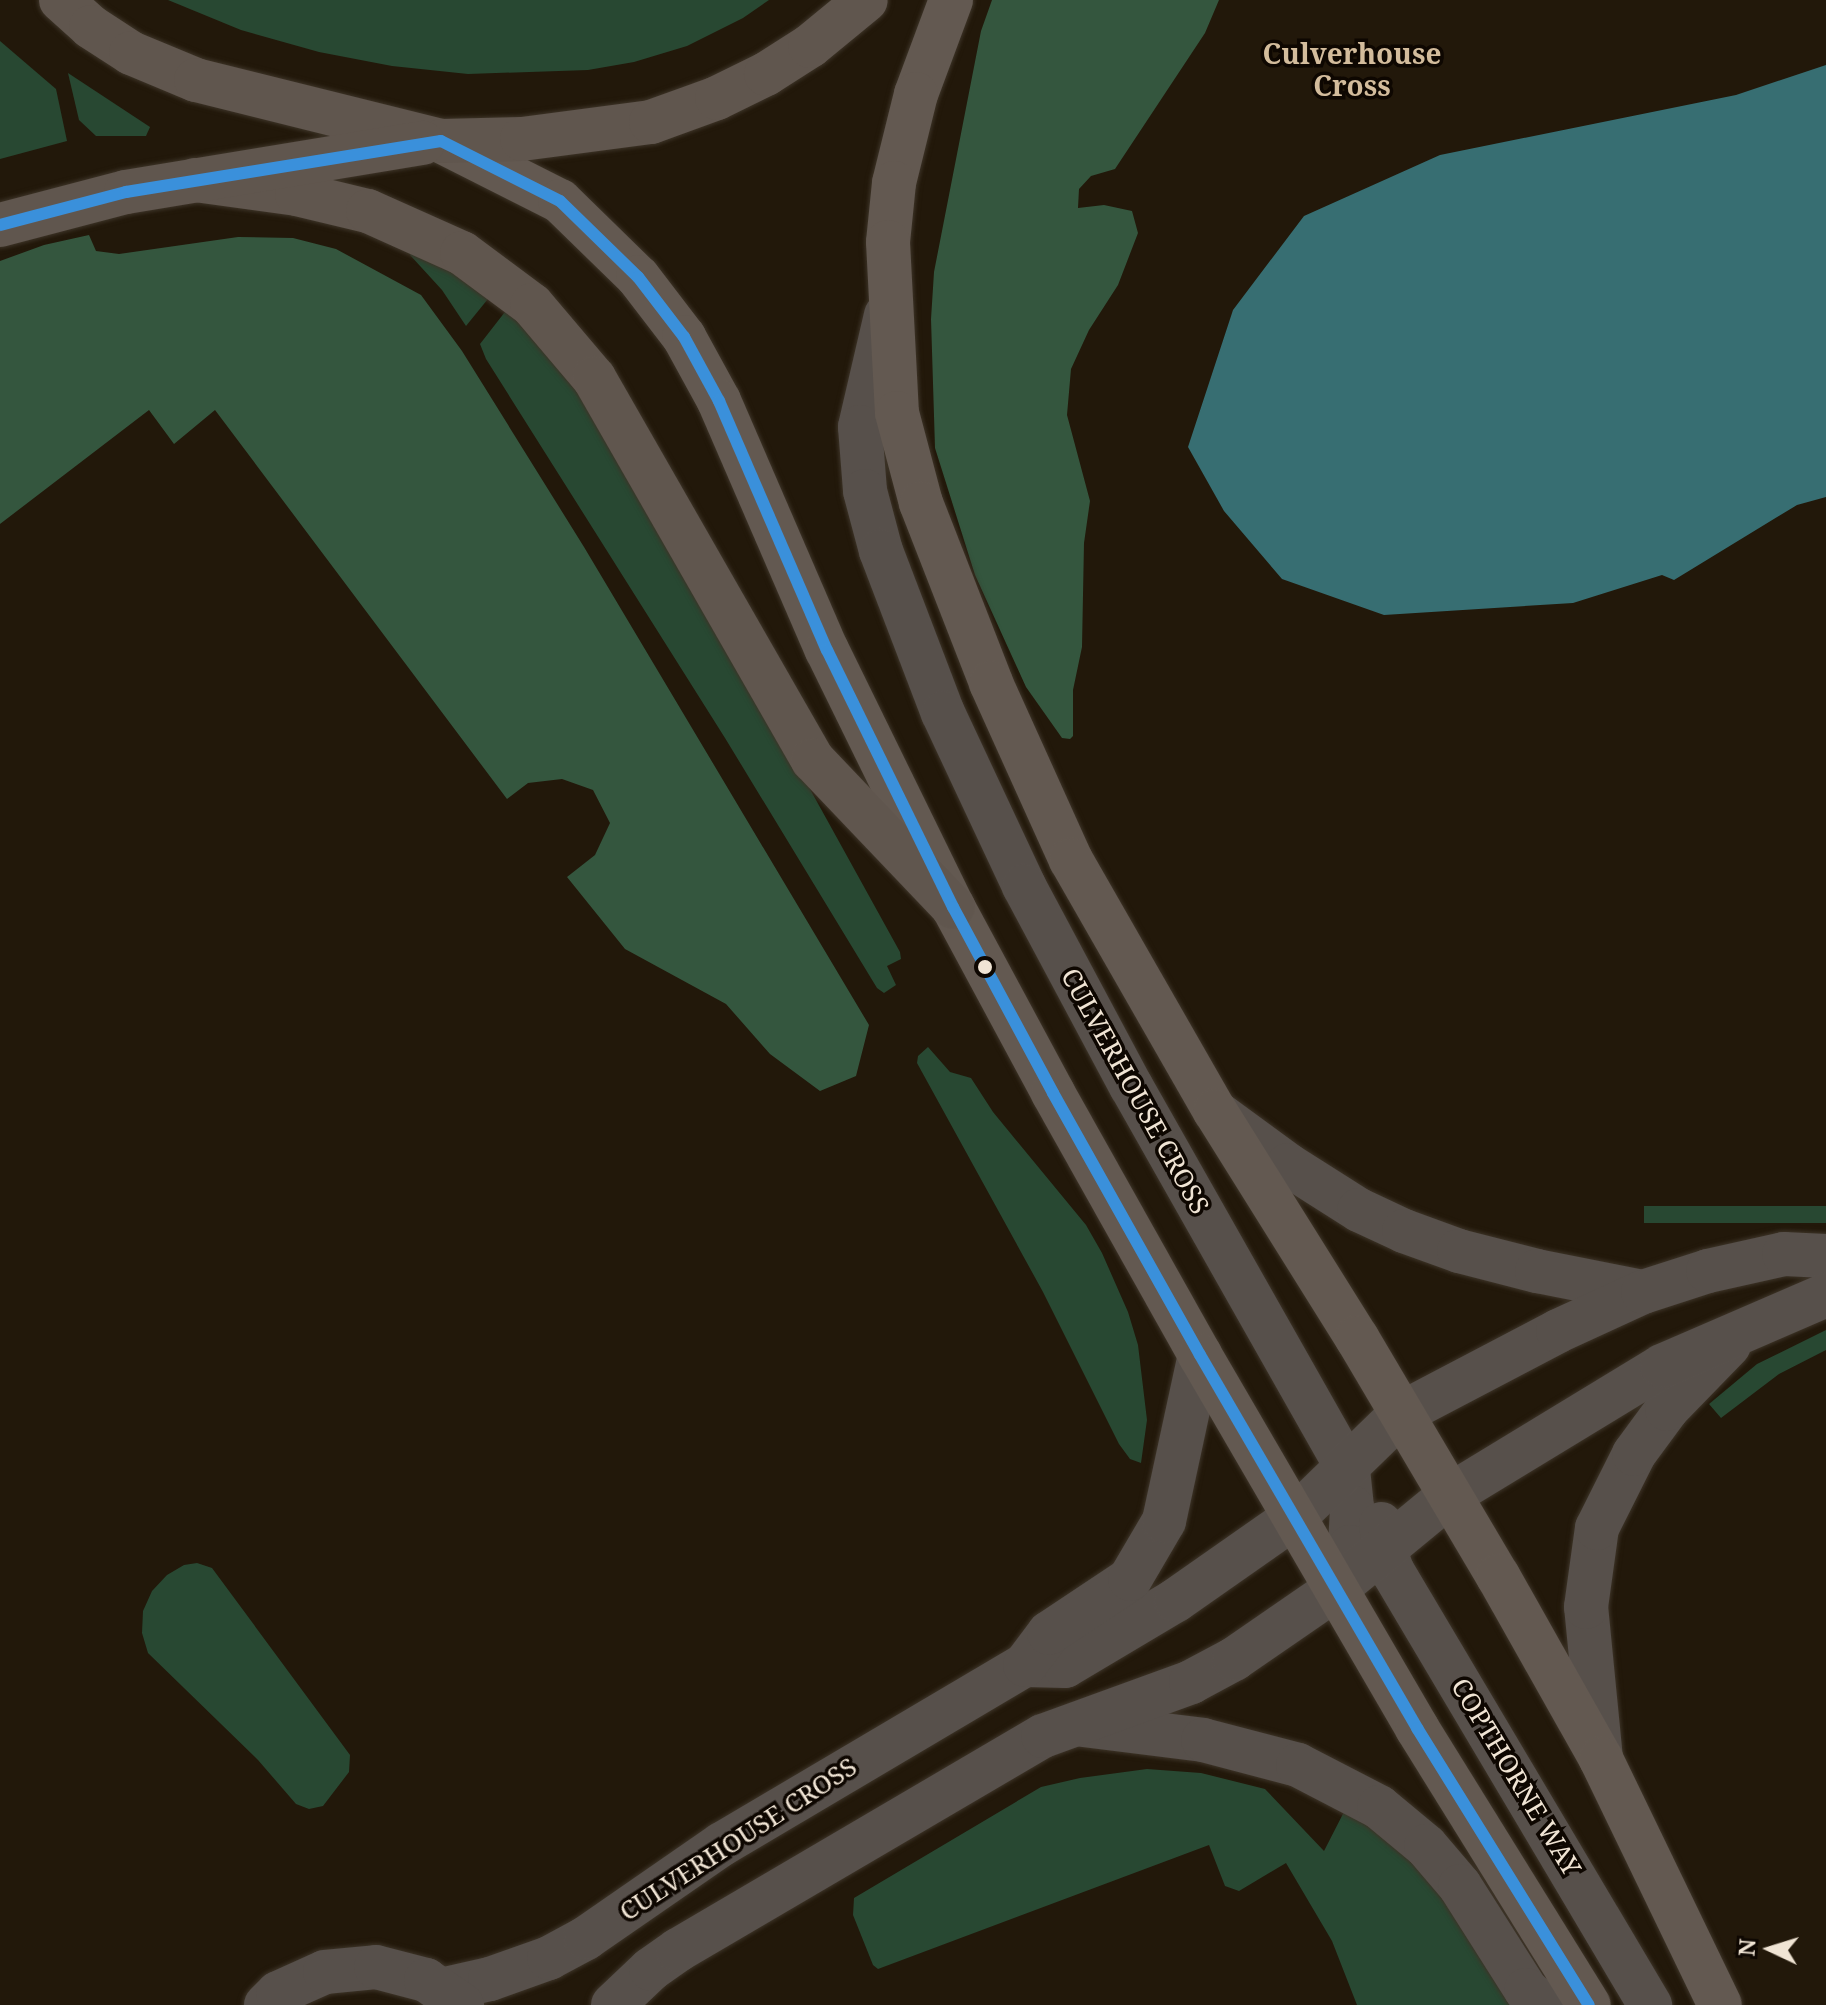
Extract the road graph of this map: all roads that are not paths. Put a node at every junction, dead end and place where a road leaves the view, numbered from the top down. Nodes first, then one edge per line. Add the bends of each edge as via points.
1 (61, 0) edge
2 (866, 0) edge
3 (951, 0) edge
4 (441, 141) junction
5 (195, 180) junction
6 (0, 225) edge
7 (889, 304) junction
8 (953, 907) junction
9 (1215, 1111) junction
10 (1826, 1256) edge
11 (1643, 1292) junction
12 (1826, 1295) edge
13 (1747, 1326) junction
14 (1200, 1355) junction
15 (1402, 1413) junction
16 (1348, 1469) junction
17 (1450, 1495) junction
18 (1296, 1516) junction
19 (1384, 1549) junction
20 (1337, 1588) junction
21 (1025, 1665) junction
22 (1077, 1724) junction
23 (1601, 1759) junction
24 (452, 1998) edge
25 (266, 2005) edge
26 (613, 2005) edge
27 (1544, 2005) edge
28 (1589, 2005) edge
29 (1650, 2005) edge
30 (1720, 2005) edge

1 - 4 highway via 131,53 196,80
2 - 4 highway via 766,74 651,122 522,139
3 - 7 main road via 916,94 894,183
4 - 5 highway
4 - 8 main road via 560,201 638,277 684,337 719,401 827,650
5 - 6 highway
5 - 8 highway via 297,194 368,211 462,253 532,305 602,390 813,760
7 - 9 main road via 897,413 921,503 991,683 1071,860
7 - 16 street, CULVERHOUSE CROSS via 860,427 865,491 881,551 943,713 1031,900 1138,1100
8 - 14 main road
9 - 11 street via 1288,1165 1359,1210 1404,1231 1524,1267
9 - 15 main road
10 - 11 street via 1784,1254
11 - 15 street
12 - 13 street
13 - 17 street via 1662,1366
13 - 23 street via 1667,1409 1634,1454 1597,1528 1586,1607
14 - 18 main road
14 - 21 street, CULVERHOUSE CROSS via 1164,1521 1130,1579 1049,1633
15 - 16 street
15 - 17 main road
15 - 19 street, COPTHORNE WAY via 1378,1492
16 - 18 street
16 - 20 street, CULVERHOUSE CROSS via 1350,1547
17 - 19 street
17 - 23 main road
18 - 20 main road
18 - 21 street via 1224,1569 1065,1666
19 - 20 street
19 - 29 street, COPTHORNE WAY
20 - 22 street via 1191,1682
20 - 28 main road
21 - 24 street, CULVERHOUSE CROSS via 722,1844 586,1938
22 - 26 street via 1043,1736 678,1950
22 - 27 street via 1203,1740 1298,1765 1379,1807 1426,1846 1460,1886 1526,1990
23 - 30 main road
24 - 25 street, CULVERHOUSE CROSS via 418,1977 376,1967 325,1972 278,1993

